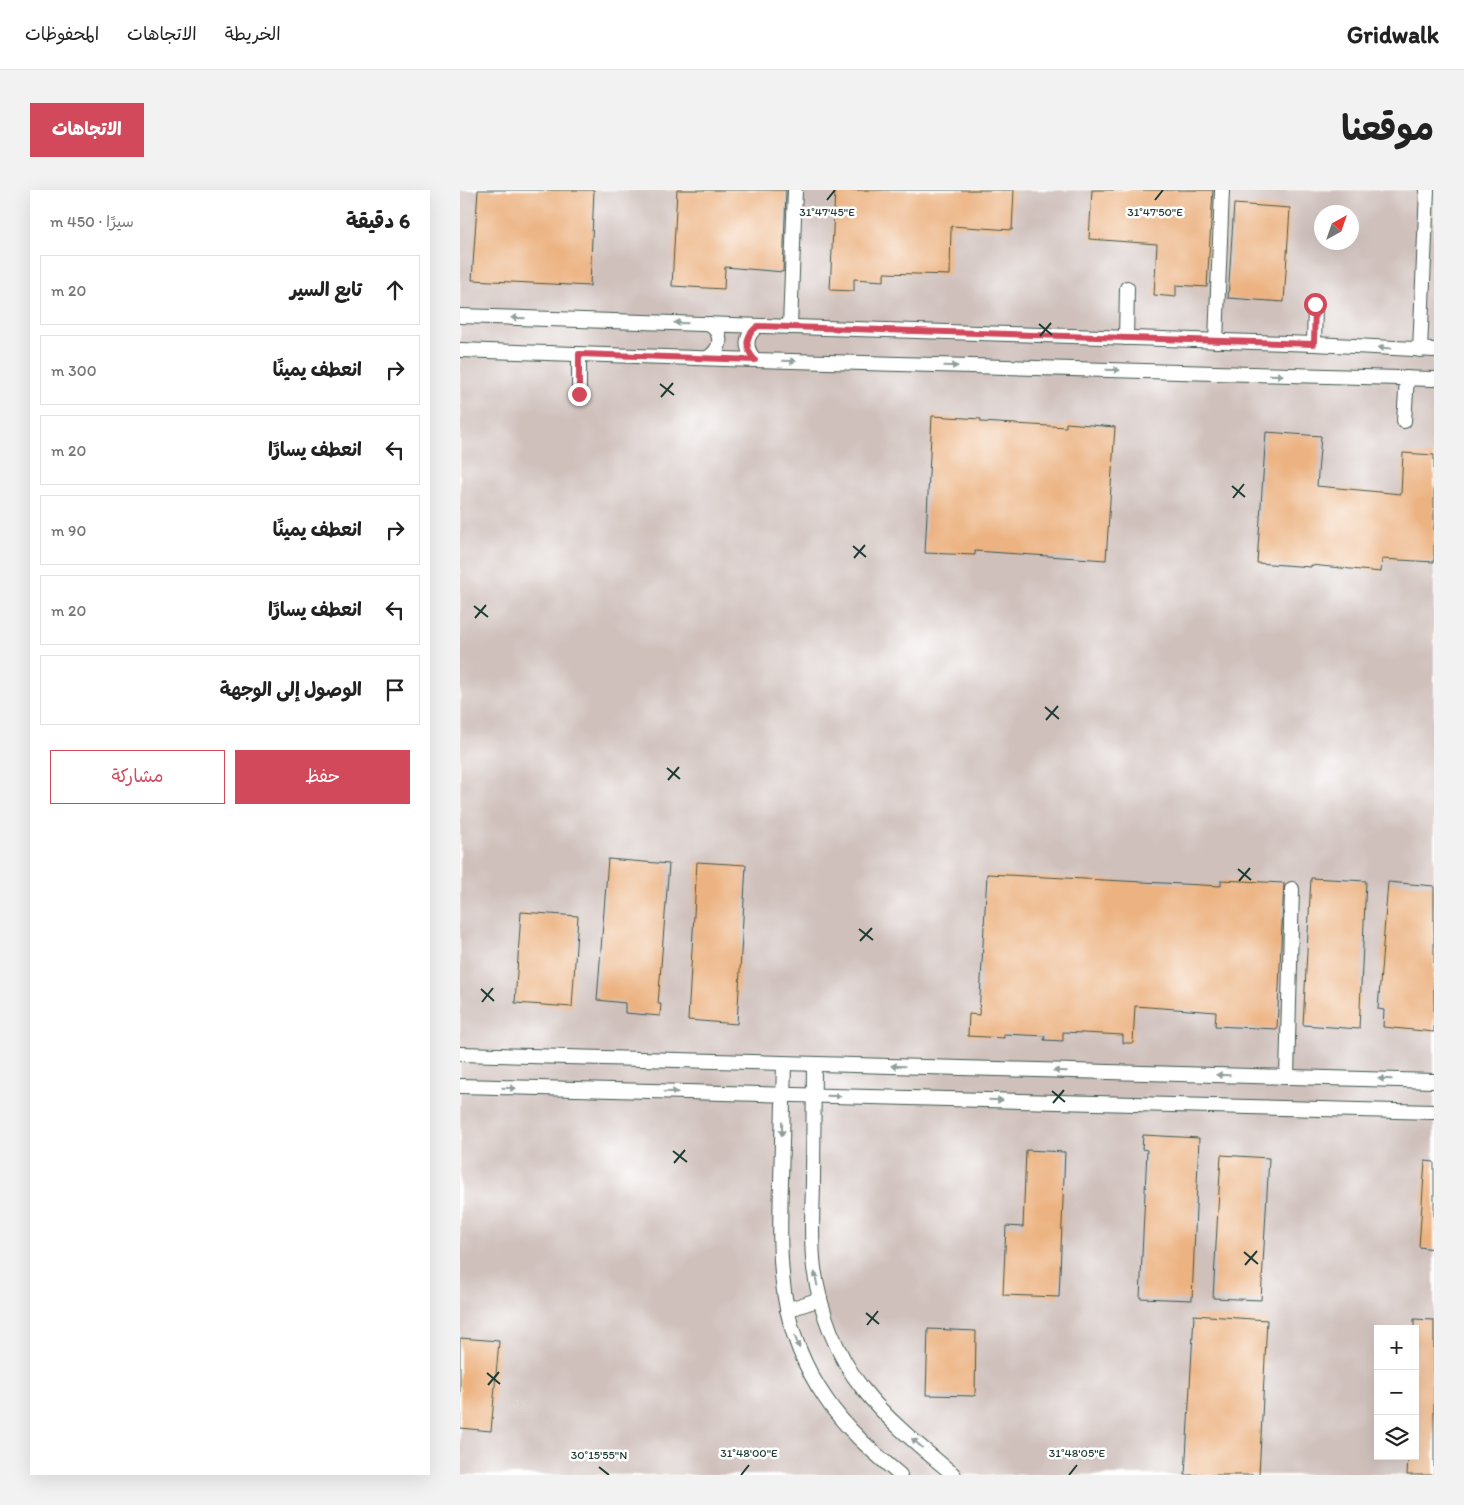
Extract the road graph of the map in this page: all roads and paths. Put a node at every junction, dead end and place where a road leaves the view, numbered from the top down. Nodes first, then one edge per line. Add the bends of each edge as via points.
1 (795, 190) edge
2 (1222, 190) edge
3 (1426, 190) edge
4 (1127, 288) dead end
5 (1315, 304) dead end
6 (460, 316) edge
7 (709, 324) junction
8 (758, 326) junction
9 (790, 327) junction
10 (1126, 338) junction
11 (1216, 341) junction
12 (1314, 344) junction
13 (460, 350) edge
14 (1427, 350) edge
15 (579, 354) junction
16 (707, 358) junction
17 (755, 360) junction
18 (1407, 378) junction
19 (1434, 379) edge
20 (579, 394) dead end
21 (1404, 421) dead end
22 (1292, 889) dead end
23 (460, 1054) edge
24 (784, 1063) junction
25 (814, 1064) junction
26 (1287, 1077) junction
27 (1434, 1081) edge
28 (460, 1086) edge
29 (783, 1095) junction
30 (814, 1096) junction
31 (1434, 1112) edge
32 (820, 1299) junction
33 (787, 1310) junction
34 (900, 1475) edge
35 (954, 1475) edge

1 - 9 lane
2 - 11 lane
3 - 14 lane
4 - 10 lane
5 - 12 lane
7 -> 6 lane
7 - 8 lane
7 - 16 lane via 720,339 717,351
8 - 9 lane
8 - 17 lane via 752,330 747,342 747,349
9 - 10 lane
10 - 11 lane
11 - 12 lane
14 -> 12 lane
13 - 15 lane
15 - 16 lane
15 - 20 lane
16 - 17 lane
17 -> 18 lane
18 - 19 lane
18 - 21 lane
22 - 26 lane
23 - 24 lane
24 - 25 lane
24 - 29 lane
26 -> 25 lane
25 - 30 lane
27 -> 26 lane
28 -> 29 lane
29 - 30 lane
29 -> 33 lane via 780,1246
30 -> 31 lane
32 -> 30 lane via 812,1234
32 - 33 lane
35 -> 32 lane via 883,1413 862,1388 844,1360
33 -> 34 lane via 806,1364 826,1399 846,1425

